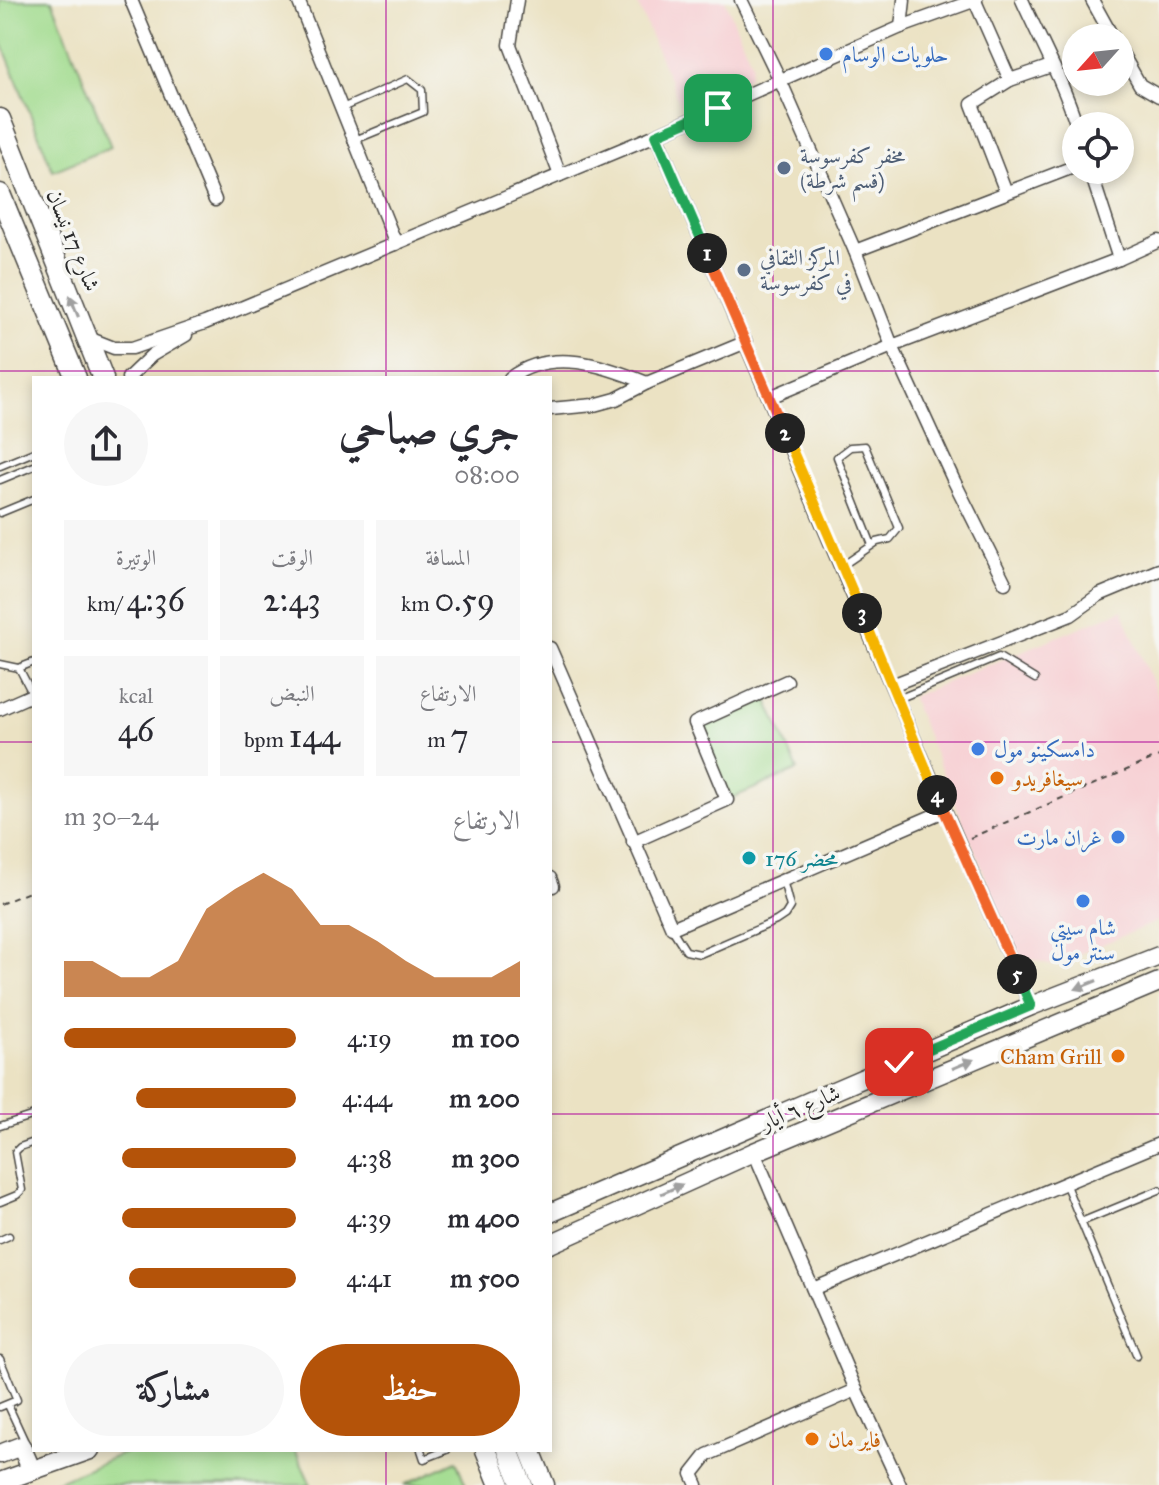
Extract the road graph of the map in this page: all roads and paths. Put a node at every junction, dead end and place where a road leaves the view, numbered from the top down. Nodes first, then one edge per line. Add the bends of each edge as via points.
1 (131, 0) edge
2 (298, 0) edge
3 (517, 0) edge
4 (741, 0) edge
5 (904, 0) edge
6 (976, 0) edge
7 (1022, 0) edge
8 (1092, 0) edge
9 (1105, 24) edge
10 (901, 27) junction
11 (1051, 66) junction
12 (1134, 74) edge
13 (780, 80) junction
14 (1010, 80) junction
15 (1159, 96) edge
16 (342, 108) junction
17 (1072, 112) edge
18 (0, 119) edge
19 (656, 135) junction
20 (355, 140) junction
21 (1062, 171) edge
22 (560, 175) junction
23 (1095, 184) edge
24 (1006, 192) junction
25 (0, 194) edge
26 (215, 200) dead end
27 (1159, 241) edge
28 (396, 244) junction
29 (855, 251) junction
30 (1119, 259) junction
31 (205, 323) junction
32 (86, 337) junction
33 (746, 342) junction
34 (892, 346) junction
35 (75, 376) edge
36 (102, 376) edge
37 (130, 376) edge
38 (512, 376) edge
39 (647, 383) junction
40 (770, 397) junction
41 (552, 409) edge
42 (32, 453) edge
43 (0, 466) edge
44 (32, 467) edge
45 (0, 480) edge
46 (32, 500) edge
47 (0, 513) edge
48 (872, 545) junction
49 (842, 566) junction
50 (1159, 570) edge
51 (1005, 583) dead end
52 (32, 663) edge
53 (0, 664) edge
54 (553, 664) edge
55 (19, 668) junction
56 (1035, 679) dead end
57 (787, 681) dead end
58 (892, 685) junction
59 (32, 691) edge
60 (32, 695) edge
61 (898, 699) junction
62 (0, 709) edge
63 (1159, 756) edge
64 (944, 811) junction
65 (633, 842) junction
66 (958, 843) junction
67 (783, 880) junction
68 (32, 891) edge
69 (0, 904) edge
70 (672, 928) junction
71 (1159, 956) edge
72 (1159, 982) edge
73 (1031, 1006) junction
74 (32, 1116) edge
75 (0, 1126) edge
76 (32, 1143) edge
77 (1159, 1144) edge
78 (754, 1152) junction
79 (618, 1182) junction
80 (1065, 1183) junction
81 (1159, 1190) edge
82 (0, 1202) edge
83 (628, 1209) junction
84 (552, 1212) edge
85 (1081, 1222) junction
86 (9, 1236) dead end
87 (0, 1240) edge
88 (552, 1243) edge
89 (813, 1289) junction
90 (1137, 1356) dead end
91 (0, 1359) edge
92 (856, 1390) junction
93 (2, 1406) edge
94 (27, 1444) edge
95 (84, 1452) edge
96 (422, 1452) edge
97 (442, 1452) edge
98 (487, 1452) edge
99 (509, 1452) edge
100 (531, 1452) edge
101 (541, 1452) edge
102 (0, 1454) edge
103 (32, 1471) junction
104 (7, 1482) edge
105 (500, 1485) edge
106 (522, 1485) edge
107 (544, 1485) edge
108 (555, 1485) edge
109 (697, 1485) edge
110 (900, 1485) edge

1 - 26 street
2 - 16 street
3 - 22 street via 510,45
4 - 13 street
5 - 10 street
6 - 10 street
6 - 14 street
7 - 11 street
8 - 9 street
10 - 13 street
11 - 14 street
11 - 17 street
12 - 15 street via 1140,85
13 - 19 street
13 - 29 street
14 - 24 street via 972,104
16 - 20 street
16 - 20 lane via 408,79 422,90 423,112
32 -> 18 main road, شارع 17 نيسان
19 - 22 street
19 - 33 street
20 - 28 street
21 - 24 street
22 - 28 street
23 - 30 street
24 - 29 street
25 - 35 main road
27 - 30 street
28 - 31 street
29 - 34 street
30 - 34 street
31 - 32 street via 132,348 114,348
31 - 37 street via 152,355
32 - 36 main road, شارع 17 نيسان
33 - 39 street
33 - 40 street
34 - 40 street
34 - 51 street
38 - 39 street via 522,368 562,359
39 - 41 street via 594,405
40 - 49 street
42 - 43 lane
44 - 45 lane
46 - 47 lane
48 - 48 lane via 890,539 899,528 865,446 850,447 837,457
48 - 49 lane
49 - 58 street
50 - 58 street via 1099,595 1071,615
52 - 55 lane
53 - 55 lane
54 - 65 street
55 - 59 lane
56 - 61 lane via 999,657
57 - 65 street via 695,723 727,800
58 - 61 street
60 - 62 street
61 - 64 street
63 - 66 path
64 - 66 street
64 - 67 street
65 - 70 street
66 - 73 street
67 - 70 street
67 - 70 lane via 790,907 785,915 700,954 686,951
68 - 69 path
71 -> 73 main road, شارع ٦ أيار
78 -> 72 main road, شارع ٦ أيار
73 - 79 main road, شارع ٦ أيار
74 - 75 lane
76 - 82 lane via 15,1152 22,1190
77 - 80 street
83 -> 78 main road, شارع ٦ أيار
78 - 89 street
79 - 83 main road
79 - 84 main road, شارع ٦ أيار
80 - 85 lane
80 - 89 street
81 - 85 lane
83 - 88 main road, شارع ٦ أيار
85 - 90 lane
86 - 87 lane
89 - 92 street
91 - 93 lane via 17,1400
92 - 109 street via 707,1455 692,1474
92 - 110 street
93 - 94 lane
94 - 102 main road
94 - 103 main road
95 - 103 main road
96 - 97 lane via 424,1459
98 - 105 main road
99 - 106 main road
100 - 107 main road
101 - 108 main road
103 - 104 main road

